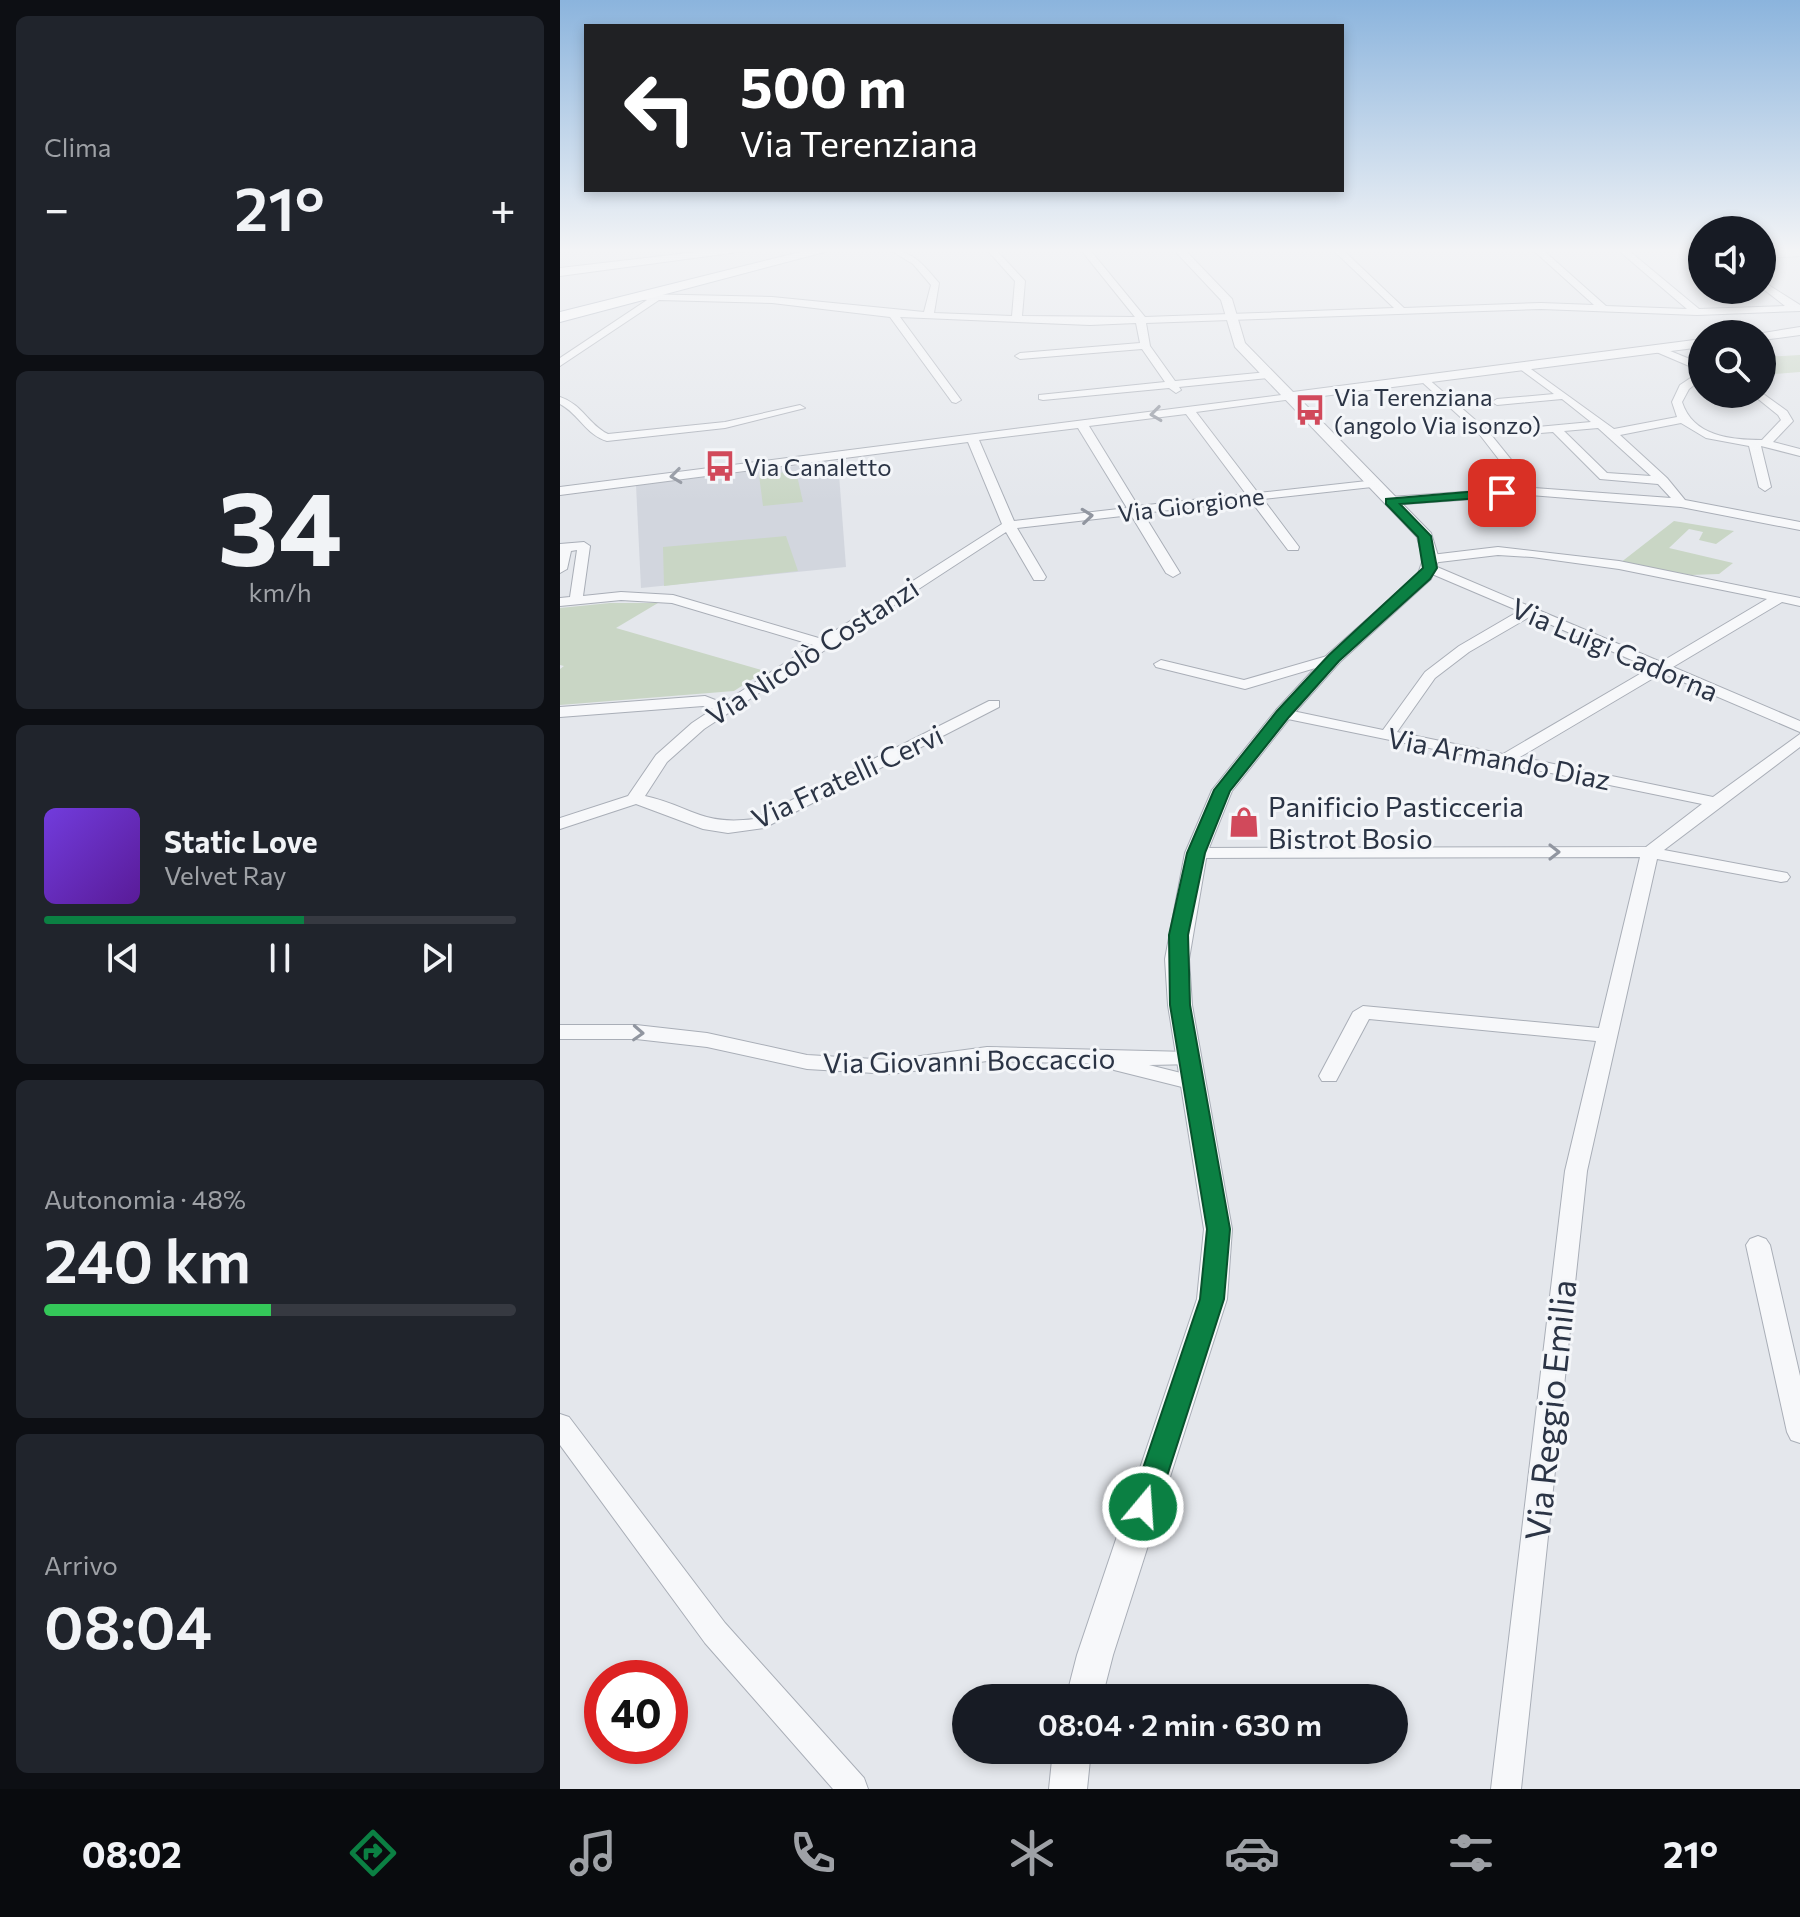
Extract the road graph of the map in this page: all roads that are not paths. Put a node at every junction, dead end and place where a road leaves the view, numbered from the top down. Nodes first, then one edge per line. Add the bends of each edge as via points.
1 (602, 333) edge
2 (907, 333) edge
3 (1144, 333) edge
4 (1236, 333) edge
5 (1688, 345) edge
6 (1145, 346) junction
7 (1679, 346) junction
8 (1658, 349) junction
9 (1020, 356) dead end
10 (1688, 356) edge
11 (560, 363) edge
12 (1688, 363) edge
13 (1524, 367) junction
14 (1268, 375) junction
15 (1426, 380) junction
16 (1688, 382) edge
17 (1172, 384) junction
18 (1565, 396) junction
19 (1043, 397) dead end
20 (1289, 397) junction
21 (560, 400) edge
22 (956, 400) dead end
23 (1497, 402) dead end
24 (1187, 406) junction
25 (800, 408) dead end
26 (1776, 408) edge
27 (1683, 419) junction
28 (1081, 423) junction
29 (1602, 424) junction
30 (1555, 428) junction
31 (1516, 432) dead end
32 (1612, 433) junction
33 (972, 438) junction
34 (1759, 443) junction
35 (1800, 453) edge
36 (1663, 481) junction
37 (1372, 483) junction
38 (1765, 487) dead end
39 (560, 491) edge
40 (1530, 491) junction
41 (1253, 496) junction
42 (1390, 501) junction
43 (1681, 503) junction
44 (1133, 511) junction
45 (1009, 525) junction
46 (1800, 526) edge
47 (1293, 547) dead end
48 (1429, 568) junction
49 (560, 569) edge
50 (1173, 573) dead end
51 (1039, 577) dead end
52 (1781, 597) junction
53 (576, 600) junction
54 (560, 602) edge
55 (1800, 602) edge
56 (1528, 612) junction
57 (823, 644) junction
58 (1334, 658) junction
59 (1161, 664) dead end
60 (1660, 668) junction
61 (994, 704) dead end
62 (723, 708) junction
63 (560, 712) edge
64 (1283, 714) junction
65 (1800, 727) edge
66 (1387, 735) junction
67 (1800, 739) edge
68 (1506, 759) junction
69 (635, 799) junction
70 (1715, 802) junction
71 (560, 824) edge
72 (1650, 852) junction
73 (1196, 853) junction
74 (1781, 877) dead end
75 (560, 1032) edge
76 (1607, 1035) junction
77 (1191, 1071) junction
78 (1329, 1076) dead end
79 (1758, 1245) dead end
80 (560, 1425) edge
81 (1800, 1432) edge
82 (1088, 1684) edge
83 (1071, 1764) edge
84 (853, 1789) edge
85 (1068, 1789) edge
86 (1506, 1789) edge

1 - 11 street
2 - 22 street
3 - 6 street
4 - 14 street via 1239,344
5 - 7 street
6 - 9 street
6 - 17 street
7 - 8 street
7 - 10 street
8 - 12 street
8 - 13 street
13 - 15 street
13 - 18 street
14 - 17 street
14 - 20 street
15 - 20 street
15 - 40 street via 1484,433
16 - 27 street via 1677,402
17 - 19 street
17 - 24 street
18 - 23 street
18 - 29 street
20 - 24 street
20 - 37 street
21 - 25 street via 572,403 595,435 607,438 725,425
24 -> 28 street
24 - 41 street
26 - 34 street via 1787,421
27 - 32 street
27 - 34 street via 1697,430
28 - 33 street
28 - 44 street
29 - 30 street
29 - 32 street
30 - 31 street
30 - 36 street via 1604,476
32 - 36 street
33 -> 39 street
33 - 45 street
34 - 35 street
34 - 38 street
36 - 43 street
37 - 41 street, Via Giorgione
37 - 42 street
40 - 42 street
40 - 43 street
41 - 44 street, Via Giorgione
41 - 47 street
42 - 48 street via 1425,536
43 - 46 street
45 -> 44 street, Via Giorgione
44 - 50 street
45 - 51 street
45 - 57 street, Via Nicolò Costanzi
48 - 52 street via 1498,551 1532,553
48 - 56 street, Via Luigi Cadorna
48 - 58 street
49 - 53 street via 565,547 584,546
52 - 55 street
52 - 60 street
53 - 54 street
53 - 57 street via 650,595 673,599
56 - 60 street, Via Luigi Cadorna
56 - 66 street via 1430,675
57 - 62 street, Via Nicolò Costanzi
58 - 59 street via 1245,685
58 - 64 street
60 - 65 street, Via Luigi Cadorna
60 - 68 street
61 - 69 street, Via Fratelli Cervi via 758,824 703,824
62 - 63 street via 705,701
62 - 69 street, Via Nicolò Costanzi via 676,744
64 - 66 street, Via Armando Diaz
64 - 73 street via 1222,790
66 - 68 street, Via Armando Diaz
67 - 70 street
68 - 70 street, Via Armando Diaz
69 - 71 street
70 - 72 street
73 -> 72 street
72 - 74 street
72 - 76 street, Via Reggio Emilia
73 - 77 street via 1177,959
75 -> 77 street, Via Giovanni Boccaccio via 636,1032 707,1040 807,1062 891,1067 987,1054 1087,1057
76 - 78 street via 1363,1012
76 - 86 street, Via Reggio Emilia via 1576,1171
77 - 82 street via 1218,1229 1212,1299
79 - 81 street
80 - 84 street via 715,1633
83 - 85 street

